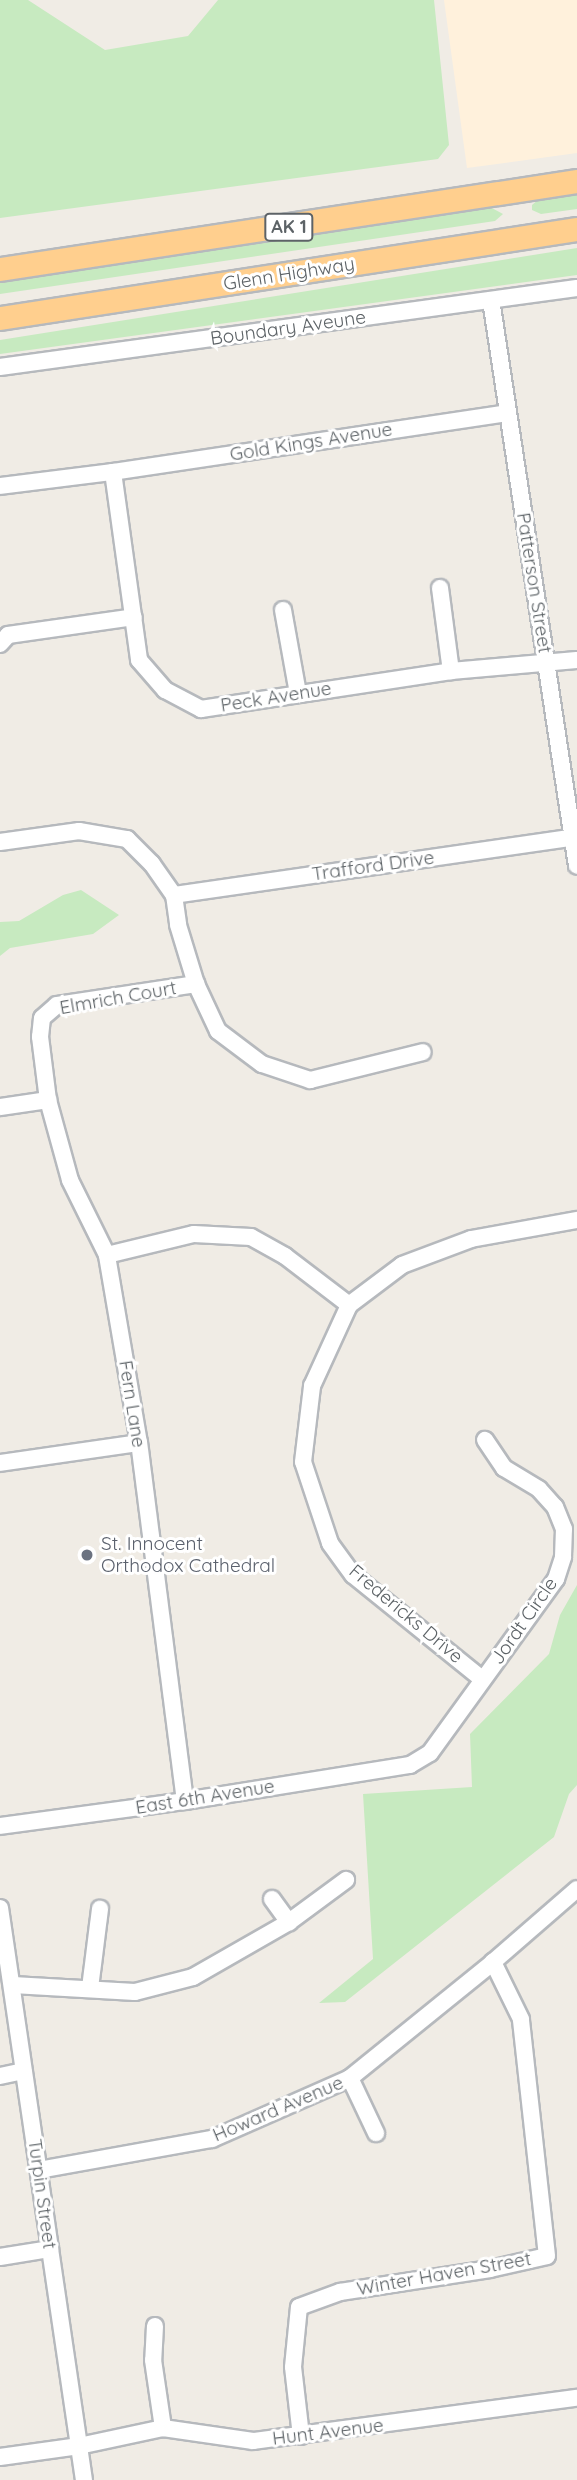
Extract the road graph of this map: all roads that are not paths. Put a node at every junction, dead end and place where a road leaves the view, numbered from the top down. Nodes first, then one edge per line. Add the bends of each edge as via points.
1 (577, 181) edge
2 (577, 229) edge
3 (0, 269) edge
4 (224, 284) junction
5 (577, 288) edge
6 (491, 300) junction
7 (0, 318) edge
8 (0, 334) edge
9 (0, 367) edge
10 (508, 413) junction
11 (113, 472) junction
12 (0, 486) edge
13 (440, 588) dead end
14 (283, 610) dead end
15 (135, 617) junction
16 (0, 644) edge
17 (577, 660) edge
18 (547, 664) junction
19 (451, 671) junction
20 (298, 693) junction
21 (572, 838) junction
22 (0, 842) edge
23 (577, 866) edge
24 (174, 895) junction
25 (196, 984) junction
26 (42, 1018) joint
27 (423, 1052) dead end
28 (48, 1100) junction
29 (0, 1107) edge
30 (577, 1220) edge
31 (107, 1255) junction
32 (349, 1305) junction
33 (485, 1440) dead end
34 (139, 1443) junction
35 (0, 1463) edge
36 (482, 1679) junction
37 (410, 1765) joint
38 (185, 1801) junction
39 (0, 1826) edge
40 (346, 1880) dead end
41 (577, 1889) edge
42 (272, 1899) dead end
43 (0, 1909) edge
44 (100, 1909) dead end
45 (0, 1915) edge
46 (289, 1922) junction
47 (493, 1962) junction
48 (13, 1985) junction
49 (90, 1988) junction
50 (23, 2071) junction
51 (0, 2076) edge
52 (350, 2078) junction
53 (376, 2133) dead end
54 (40, 2170) junction
55 (50, 2249) junction
56 (0, 2256) edge
57 (155, 2326) dead end
58 (577, 2398) edge
59 (163, 2428) junction
60 (301, 2436) junction
61 (79, 2446) junction
62 (0, 2457) edge
63 (84, 2480) edge

1 - 3 highway, AK 1
2 - 4 highway, Glenn Highway / AK 1
4 - 7 highway, Glenn Highway / AK 1
4 - 8 highway
5 - 6 street, Boundary Aveune
6 - 9 street, Boundary Aveune
6 - 10 street, Patterson Street
10 - 11 street, Gold Kings Avenue
10 - 18 street, Patterson Street
11 - 12 street, Gold Kings Avenue
11 - 15 street, Peck Avenue
13 - 19 street
14 - 20 street
15 - 16 street via 8,635
15 - 20 street, Peck Avenue via 139,660 165,690 201,709
17 - 18 street, Peck Avenue
18 - 19 street, Peck Avenue
18 - 21 street, Patterson Street
19 - 20 street, Peck Avenue
21 - 23 street, Patterson Street
21 - 24 street, Trafford Drive
22 - 24 street via 79,831 127,839
24 - 25 street
25 - 26 street, Elmrich Court via 57,1006
25 - 27 street via 218,1031 262,1064 310,1080
26 - 28 street, Fern Lane
28 - 29 street
28 - 31 street, Fern Lane via 71,1180
30 - 32 street, Fredericks Drive via 471,1238 426,1253 401,1265
31 - 32 street via 194,1234 251,1237 285,1256
31 - 34 street, Fern Lane
32 - 36 street, Fredericks Drive via 312,1386 304,1437 303,1462 330,1543 353,1575
33 - 36 street, Jordt Circle via 504,1468 538,1489 555,1507 564,1529 556,1579
34 - 35 street
34 - 38 street, Fern Lane
36 - 37 street, Jordt Circle via 430,1753
37 - 38 street, East 6th Avenue
38 - 39 street, East 6th Avenue
40 - 46 street
41 - 47 street, Howard Avenue
42 - 46 street
43 - 45 street, Turpin Street
44 - 49 street
45 - 48 street, Turpin Street
46 - 49 street via 194,1977 135,1992
47 - 52 street, Howard Avenue
47 - 60 street, Winter Haven Street via 521,2019 547,2256 340,2292 299,2307 293,2367
48 - 49 street
48 - 50 street, Turpin Street
50 - 51 street
50 - 54 street, Turpin Street
52 - 53 street
52 - 54 street, Howard Avenue via 215,2145
54 - 55 street, Turpin Street
55 - 56 street
55 - 61 street, Turpin Street
57 - 59 street via 153,2360
58 - 60 street, Hunt Avenue
59 - 60 street, Hunt Avenue via 253,2441
59 - 61 street, Hunt Avenue
61 - 62 street, Hunt Avenue
61 - 63 street, Turpin Street

